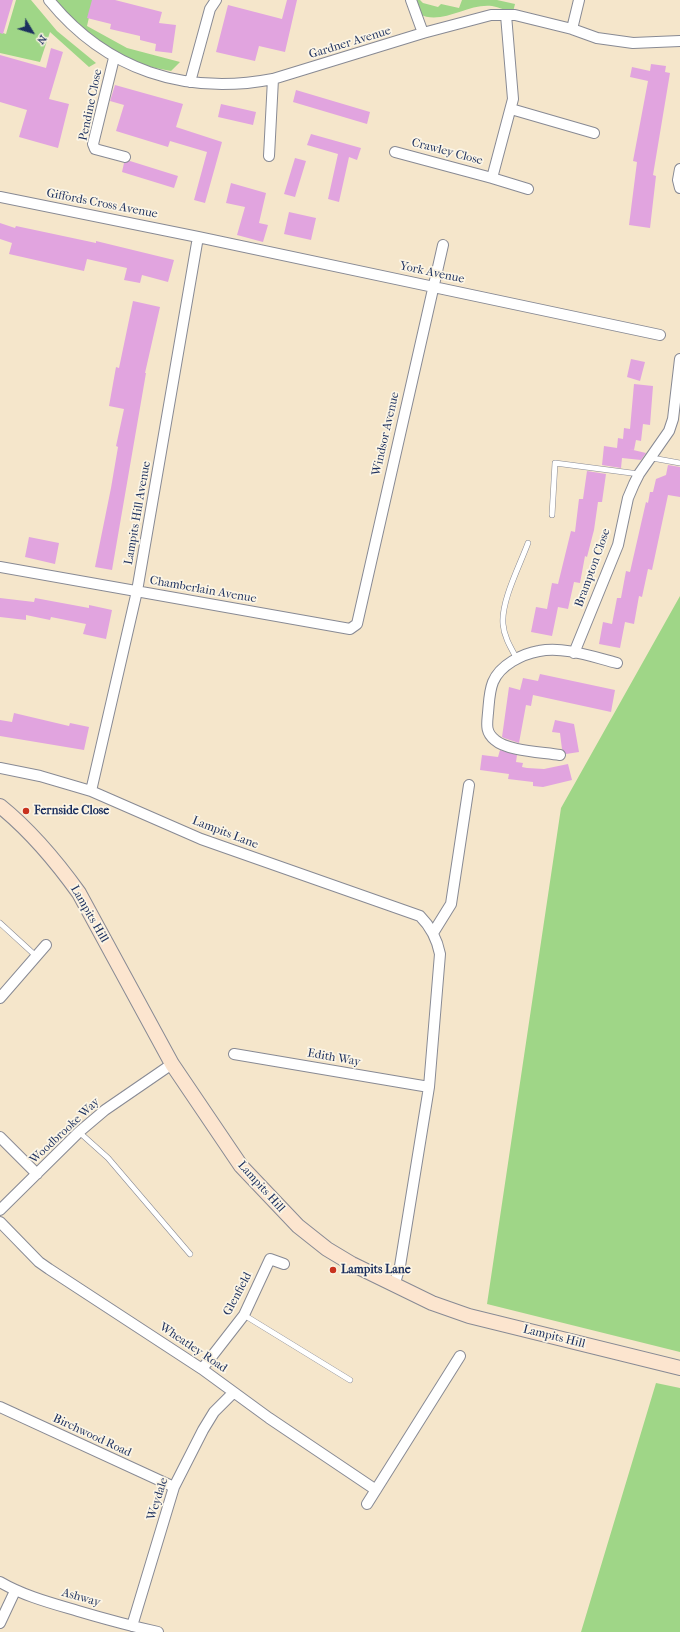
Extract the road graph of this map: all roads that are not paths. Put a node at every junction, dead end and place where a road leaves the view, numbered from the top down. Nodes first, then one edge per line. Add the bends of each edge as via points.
1 (49, 0) edge
2 (216, 0) edge
3 (411, 0) edge
4 (579, 0) edge
5 (506, 14) junction
6 (572, 29) junction
7 (423, 33) junction
8 (680, 41) edge
9 (114, 58) junction
10 (273, 79) junction
11 (190, 82) junction
12 (511, 109) junction
13 (594, 134) dead end
14 (395, 152) dead end
15 (269, 156) dead end
16 (125, 157) dead end
17 (680, 169) edge
18 (492, 178) junction
19 (680, 188) edge
20 (528, 189) dead end
21 (0, 197) edge
22 (198, 237) junction
23 (443, 245) dead end
24 (433, 286) junction
25 (660, 335) dead end
26 (680, 358) edge
27 (652, 458) junction
28 (680, 463) edge
29 (639, 474) junction
30 (552, 515) dead end
31 (528, 543) dead end
32 (0, 568) edge
33 (138, 591) junction
34 (354, 628) joint
35 (574, 653) junction
36 (517, 659) junction
37 (617, 662) dead end
38 (560, 755) dead end
39 (0, 768) edge
40 (469, 785) dead end
41 (91, 791) junction
42 (0, 806) edge
43 (0, 923) edge
44 (433, 933) junction
45 (46, 945) dead end
46 (36, 956) junction
47 (0, 998) edge
48 (234, 1054) dead end
49 (172, 1064) junction
50 (429, 1087) junction
51 (80, 1132) junction
52 (0, 1137) edge
53 (37, 1174) junction
54 (0, 1210) edge
55 (0, 1222) edge
56 (190, 1254) dead end
57 (284, 1264) dead end
58 (394, 1286) junction
59 (244, 1315) junction
60 (460, 1356) dead end
61 (680, 1368) edge
62 (202, 1369) junction
63 (350, 1380) dead end
64 (233, 1392) junction
65 (0, 1407) edge
66 (174, 1487) junction
67 (376, 1490) junction
68 (367, 1504) dead end
69 (0, 1582) edge
70 (15, 1591) junction
71 (0, 1623) edge
72 (132, 1626) junction
73 (158, 1632) edge

1 - 9 street, Gardner Avenue via 67,21
2 - 11 street via 210,9
3 - 7 street
4 - 6 street
5 - 6 street, Gardner Avenue
5 - 7 street, Gardner Avenue
5 - 12 street, Crawley Close via 513,88
6 - 8 street, Gardner Avenue via 597,38 633,43
7 - 10 street, Gardner Avenue
9 - 11 street, Gardner Avenue via 171,80
9 - 16 street, Pendine Close via 93,144 94,149
10 - 11 street, Gardner Avenue via 251,84
10 - 15 street
12 - 13 street
12 - 18 street, Crawley Close
14 - 18 street, Crawley Close
17 - 19 street
18 - 20 street, Crawley Close
21 - 22 street, Giffords Cross Avenue
22 - 24 street, York Avenue
22 - 33 street, Lampits Hill Avenue
23 - 24 street, Windsor Avenue
24 - 25 street, York Avenue
24 - 34 street, Windsor Avenue via 357,624
26 - 27 street, Brampton Close via 673,419 669,431
27 - 28 lane
27 - 29 street, Brampton Close
29 - 30 lane via 555,463
29 - 35 street, Brampton Close via 628,498 618,545
31 - 36 lane via 504,606 503,623 507,640
32 - 33 street, Chamberlain Avenue
33 - 34 street, Chamberlain Avenue
33 - 41 street, Lampits Hill Avenue
35 - 36 street via 540,650
35 - 37 street
36 - 38 street via 500,672 493,682 487,728 490,736 507,746
39 - 41 street, Lampits Lane via 40,776
40 - 44 street via 451,904
41 - 44 street, Lampits Lane via 201,839 420,916
42 - 49 main road, Lampits Hill via 18,820 44,848 79,893
43 - 46 lane
44 - 50 street, Lampits Lane via 440,954
45 - 46 street
46 - 47 street
48 - 50 street, Edith Way
49 - 51 street, Woodbrooke Way via 105,1110
49 - 58 main road, Lampits Hill via 241,1166 268,1197 327,1249
50 - 58 street, Lampits Lane via 400,1266
51 - 53 street, Woodbrooke Way
51 - 56 lane via 108,1158
52 - 53 street
53 - 54 street, Woodbrooke Way
55 - 62 street, Wheatley Road via 49,1269
57 - 59 street, Glenfield via 270,1259
58 - 61 main road, Lampits Hill via 469,1316
59 - 62 street, Glenfield
59 - 63 lane
60 - 67 street
62 - 64 street, Wheatley Road
64 - 66 street, Weydale via 214,1412
64 - 67 street, Wheatley Road
65 - 66 street, Birchwood Road
66 - 72 street, Weydale
67 - 68 street
69 - 70 street, Ashway
70 - 71 street
70 - 72 street, Ashway
72 - 73 street, Ashway

